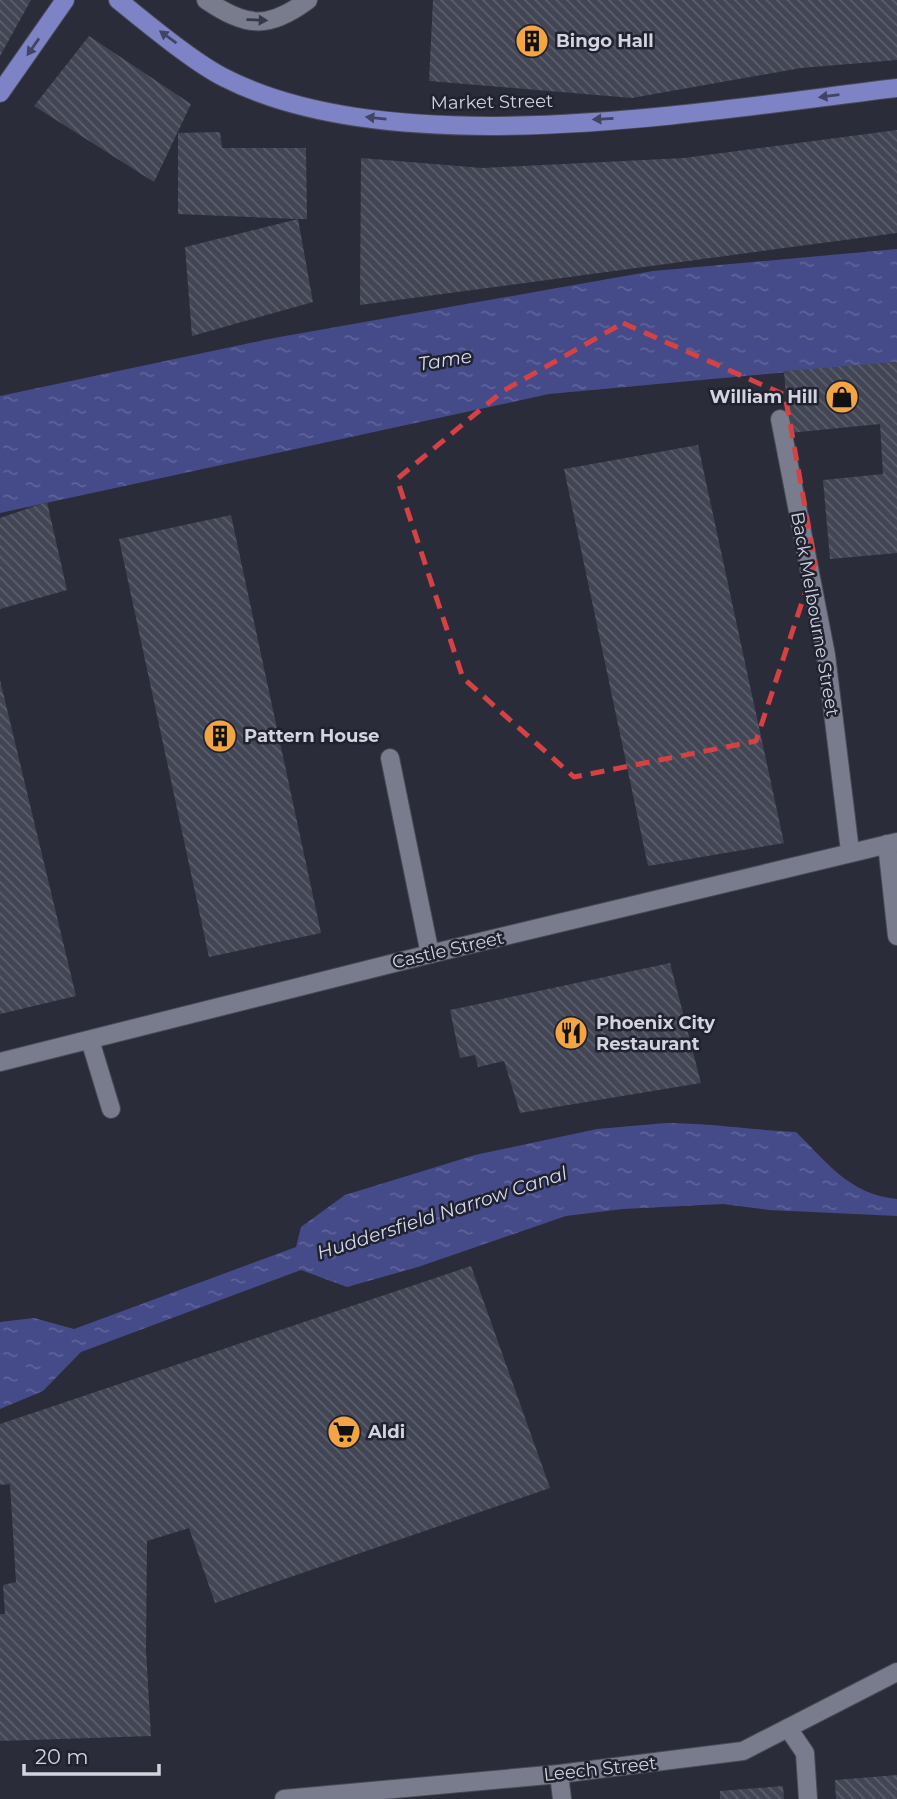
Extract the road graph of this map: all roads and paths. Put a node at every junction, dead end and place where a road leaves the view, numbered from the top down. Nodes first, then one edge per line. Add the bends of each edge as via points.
1 (65, 0) edge
2 (118, 0) edge
3 (206, 0) edge
4 (308, 0) edge
5 (897, 88) edge
6 (0, 93) edge
7 (780, 419) dead end
8 (390, 758) dead end
9 (892, 843) edge
10 (850, 851) junction
11 (897, 936) edge
12 (430, 954) junction
13 (90, 1040) junction
14 (0, 1062) edge
15 (111, 1109) dead end
16 (897, 1672) edge
17 (788, 1728) junction
18 (559, 1774) junction
19 (376, 1794) edge
20 (284, 1799) edge
21 (562, 1799) edge
22 (808, 1799) edge

1 -> 6 main road
5 -> 2 main road, Market Street via 655,116 434,125 359,116 270,96 224,78
3 -> 4 street via 227,14 254,23 276,20
7 - 10 street, Back Melbourne Street via 826,655
8 - 12 street
9 - 10 street, Castle Street
9 - 11 street
10 - 12 street, Castle Street
12 - 13 street, Castle Street
13 - 14 street, Castle Street
13 - 15 street
16 - 17 street, Leech Street
17 - 18 street, Leech Street via 743,1751
17 - 22 street via 805,1753
18 - 19 street, Leech Street
18 - 21 street
19 - 20 street, Leech Street

